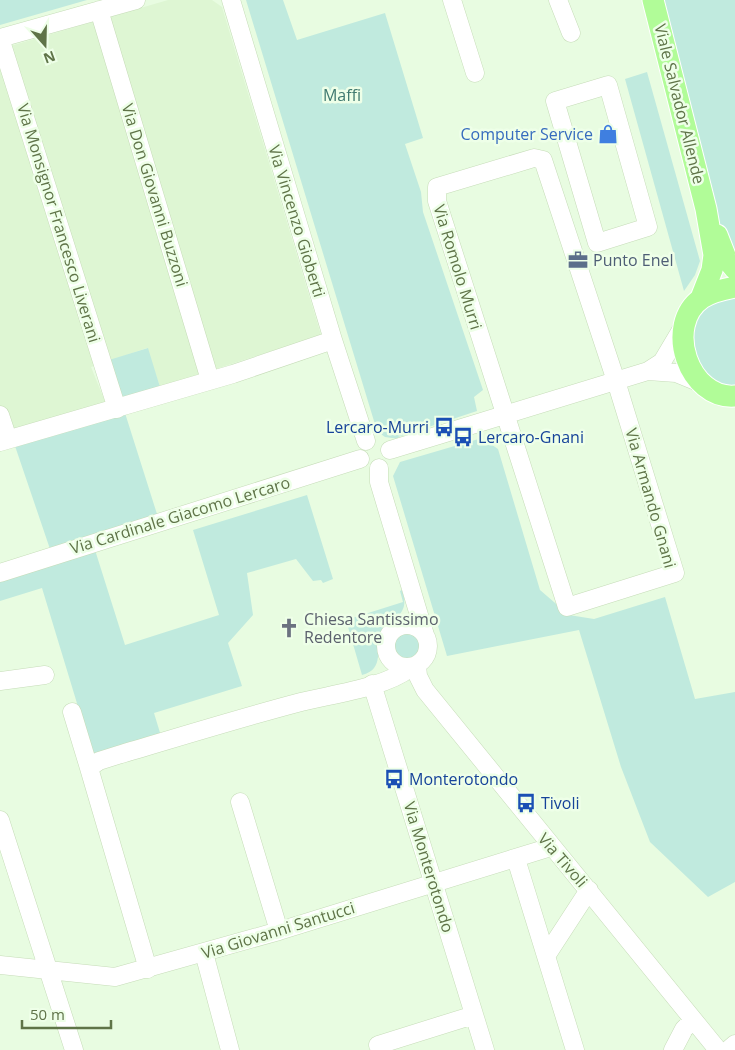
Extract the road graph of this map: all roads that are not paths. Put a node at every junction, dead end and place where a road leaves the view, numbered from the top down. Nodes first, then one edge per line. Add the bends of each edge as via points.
1 (136, 0) edge
2 (231, 0) edge
3 (452, 0) edge
4 (558, 0) edge
5 (653, 0) edge
6 (99, 10) junction
7 (571, 33) dead end
8 (0, 38) edge
9 (475, 73) dead end
10 (572, 160) junction
11 (546, 170) junction
12 (706, 209) junction
13 (735, 269) edge
14 (735, 287) edge
15 (701, 298) junction
16 (684, 325) junction
17 (333, 340) junction
18 (648, 371) junction
19 (210, 380) junction
20 (616, 380) junction
21 (705, 388) junction
22 (735, 396) edge
23 (117, 409) junction
24 (735, 409) edge
25 (0, 415) edge
26 (506, 415) junction
27 (4, 441) edge
28 (366, 441) junction
29 (390, 450) junction
30 (360, 459) junction
31 (379, 468) junction
32 (0, 573) edge
33 (409, 583) junction
34 (397, 628) junction
35 (425, 635) junction
36 (386, 652) junction
37 (413, 667) junction
38 (45, 675) dead end
39 (0, 681) edge
40 (372, 684) junction
41 (72, 712) dead end
42 (94, 764) junction
43 (240, 802) dead end
44 (0, 820) edge
45 (551, 846) junction
46 (516, 859) junction
47 (435, 883) junction
48 (589, 890) junction
49 (279, 931) junction
50 (204, 953) junction
51 (546, 956) junction
52 (0, 965) edge
53 (148, 969) junction
54 (49, 970) junction
55 (474, 1015) junction
56 (693, 1020) junction
57 (735, 1044) edge
58 (378, 1045) dead end
59 (74, 1050) edge
60 (230, 1050) edge
61 (485, 1050) edge
62 (575, 1050) edge
63 (673, 1050) edge
64 (718, 1050) edge
65 (728, 1050) edge

1 - 6 street
2 - 17 street, Via Vincenzo Gioberti
3 - 9 street
4 - 7 street
5 - 12 main road, Viale Salvador Allende
6 - 8 street
6 - 19 street, Via Don Giovanni Buzzoni
8 - 23 street, Via Monsignor Francesco Liverani
10 - 10 street via 597,243 648,227 608,85 555,101
10 - 11 street
11 - 20 street
11 - 26 street, Via Romolo Murri via 542,160 534,158 437,187 437,201
12 - 13 main road, Viale Salvador Allende via 726,258
12 - 15 main road, Viale Salvador Allende via 714,255
14 - 15 main road
15 - 16 main road, Viale Salvador Allende
16 - 18 street via 662,362
16 - 21 main road via 685,351 690,367
17 - 19 street
17 - 28 street, Via Vincenzo Gioberti
18 - 20 street
18 - 21 street via 676,373
19 - 23 street
20 - 26 street
20 - 26 street, Via Armando Gnani via 675,573 567,607
21 - 22 main road
21 - 24 main road
23 - 27 street
25 - 27 street
26 - 29 street
28 - 29 street via 380,439
28 - 30 street via 360,449
29 - 31 street via 387,463
30 - 31 street via 366,466
30 - 32 street, Via Cardinale Giacomo Lercaro
31 - 33 street via 379,482
33 - 34 street via 408,602
33 - 35 street
34 - 35 street via 409,625
34 - 36 street via 388,638
35 - 37 street via 428,652
36 - 37 street via 398,666
36 - 40 street
37 - 40 street
37 - 45 street, Via Tivoli via 425,690
38 - 39 street
40 - 42 street
40 - 47 street, Via Monterotondo
41 - 42 street
42 - 53 street
43 - 49 street
44 - 54 street
45 - 46 street, Via Giovanni Santucci
45 - 48 street, Via Tivoli
46 - 47 street, Via Giovanni Santucci
46 - 51 street
47 - 49 street, Via Giovanni Santucci
47 - 55 street, Via Monterotondo
48 - 51 street
48 - 56 street, Via Tivoli
49 - 50 street, Via Giovanni Santucci
50 - 53 street, Via Giovanni Santucci
50 - 60 street
51 - 62 street
52 - 54 street, Via Giovanni Santucci
53 - 54 street, Via Giovanni Santucci via 115,977
54 - 59 street
55 - 58 street
55 - 61 street, Via Monterotondo
56 - 63 street
56 - 64 street, Via Tivoli
57 - 65 street

